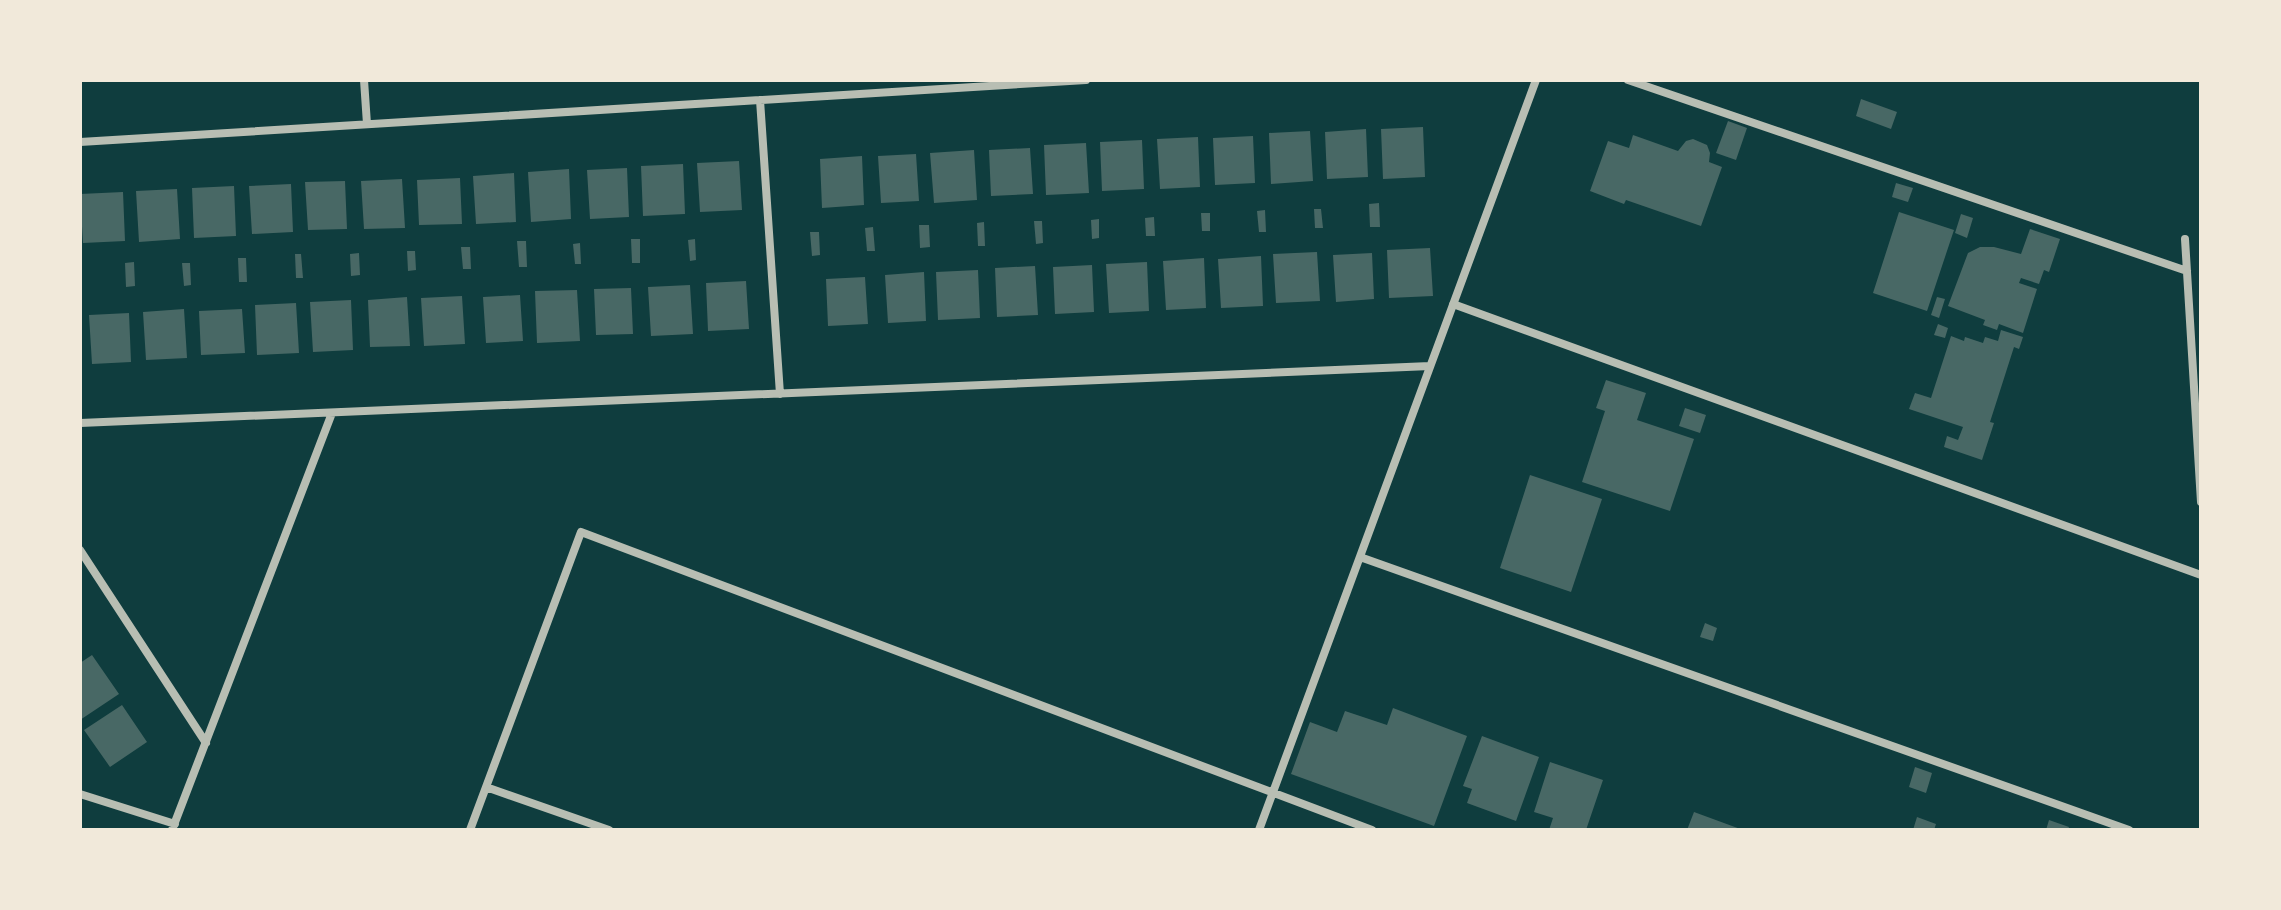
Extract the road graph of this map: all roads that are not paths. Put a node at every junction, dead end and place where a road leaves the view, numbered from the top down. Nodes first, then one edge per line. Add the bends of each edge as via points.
1 (364, 80) edge
2 (1086, 80) edge
3 (1536, 80) edge
4 (1628, 80) edge
5 (760, 100) junction
6 (367, 124) junction
7 (80, 142) edge
8 (2185, 239) dead end
9 (2187, 271) junction
10 (1453, 304) junction
11 (1430, 366) junction
12 (780, 394) junction
13 (332, 413) junction
14 (80, 423) edge
15 (2201, 502) edge
16 (80, 550) edge
17 (1360, 557) junction
18 (2201, 575) edge
19 (206, 743) junction
20 (486, 787) junction
21 (1273, 793) junction
22 (80, 794) edge
23 (174, 827) edge
24 (470, 830) edge
25 (609, 830) edge
26 (1259, 830) edge
27 (1372, 830) edge
28 (2129, 830) edge

1 - 6 street
2 - 5 street
3 - 10 street
4 - 9 street
5 - 6 street
5 - 12 street
6 - 7 street
8 - 9 street
9 - 15 street
10 - 11 street
10 - 18 street
11 - 12 street
11 - 17 street
12 - 13 street
13 - 14 street
13 - 19 street
16 - 19 street
17 - 21 street
17 - 28 street
19 - 23 street
20 - 21 street via 581,532
20 - 24 street
20 - 25 street
21 - 26 street
21 - 27 street
22 - 23 street

